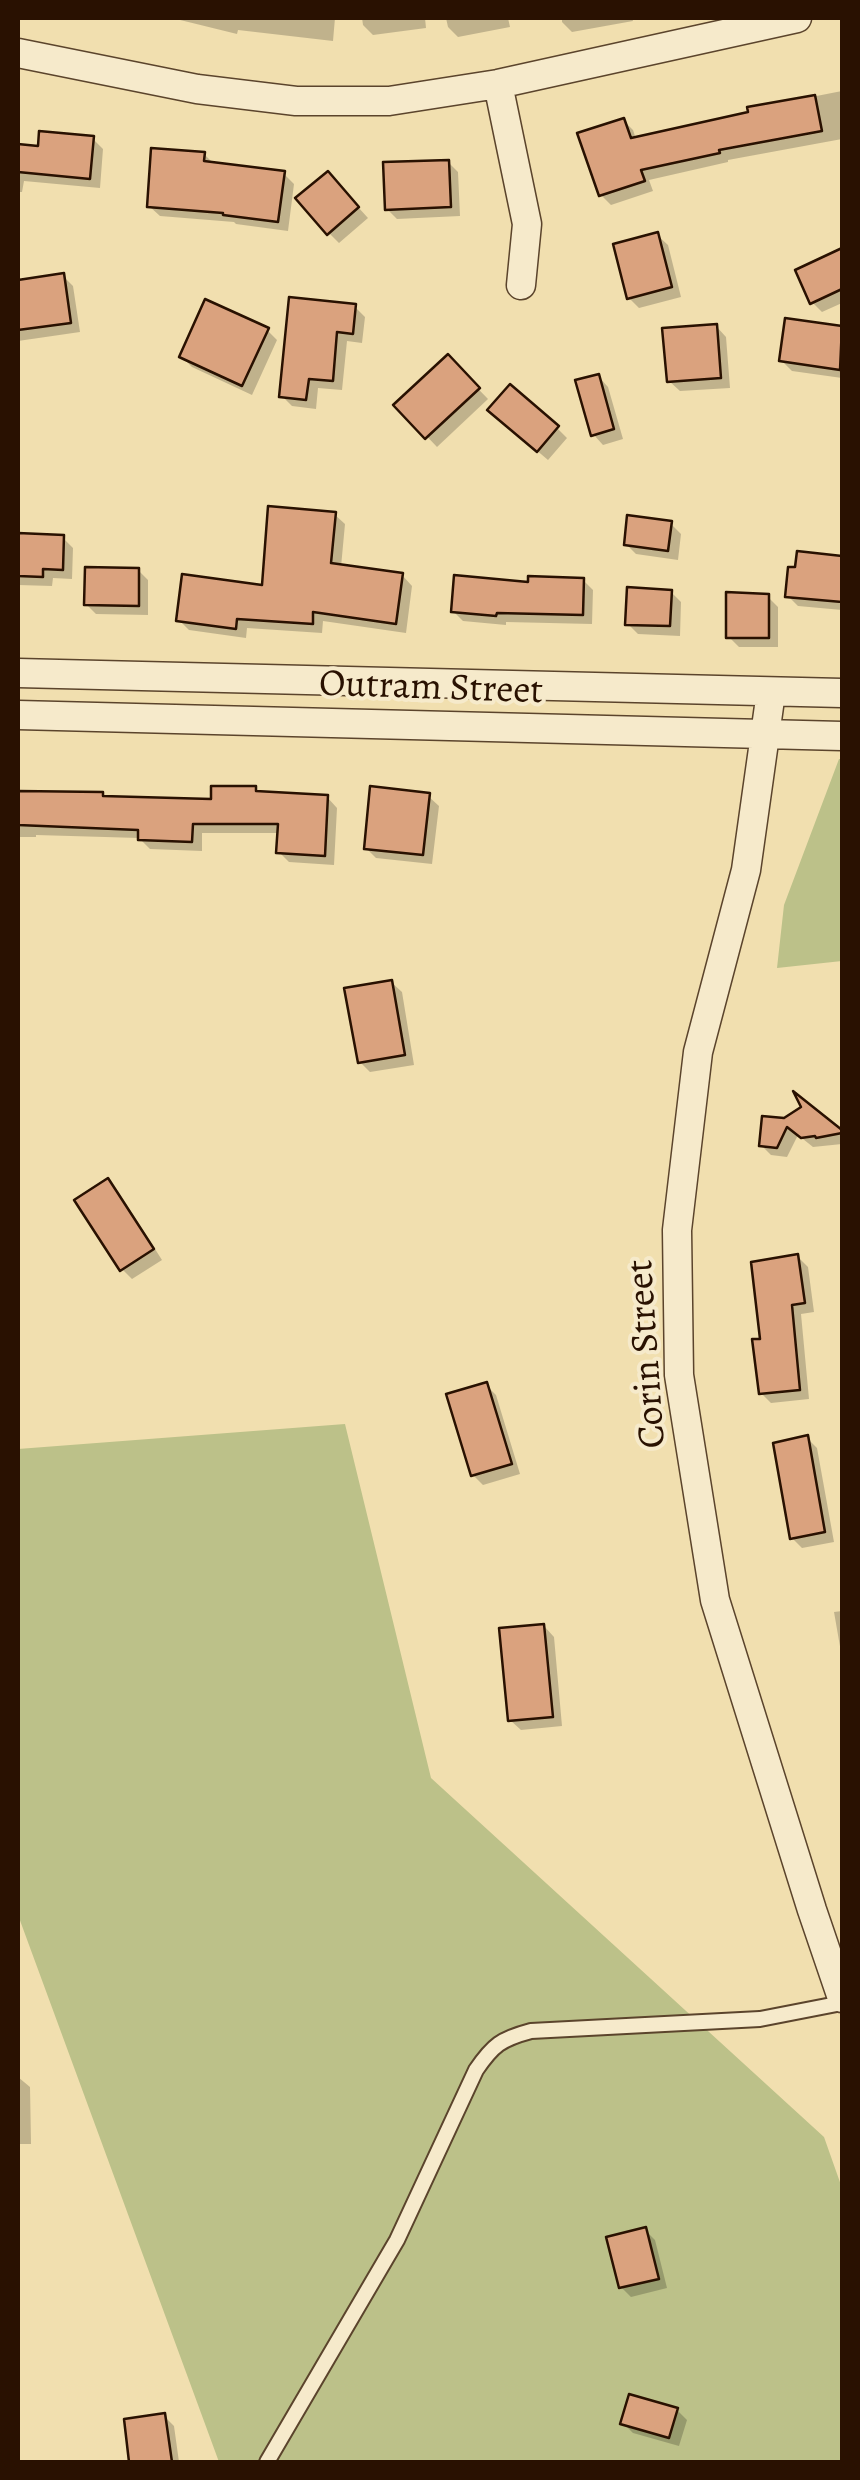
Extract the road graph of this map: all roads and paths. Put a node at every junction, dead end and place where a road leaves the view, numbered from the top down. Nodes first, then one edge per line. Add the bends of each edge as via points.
1 (797, 18) edge
2 (18, 53) edge
3 (498, 84) junction
4 (521, 285) dead end
5 (18, 674) edge
6 (771, 692) junction
7 (842, 694) edge
8 (18, 715) edge
9 (764, 736) junction
10 (842, 736) edge
11 (842, 2000) edge
12 (267, 2462) edge

1 - 3 street
2 - 3 street via 196,90 296,102 389,101
3 - 4 street via 527,224
5 - 6 street, Outram Street
6 - 7 street, Outram Street
6 - 9 street, Corin Street
8 - 9 street, Outram Street
9 - 10 street, Outram Street
9 - 11 street, Corin Street via 746,870 698,1052 678,1230 679,1375 715,1600
11 - 12 lane via 760,2019 531,2031 506,2038 476,2070 397,2240

